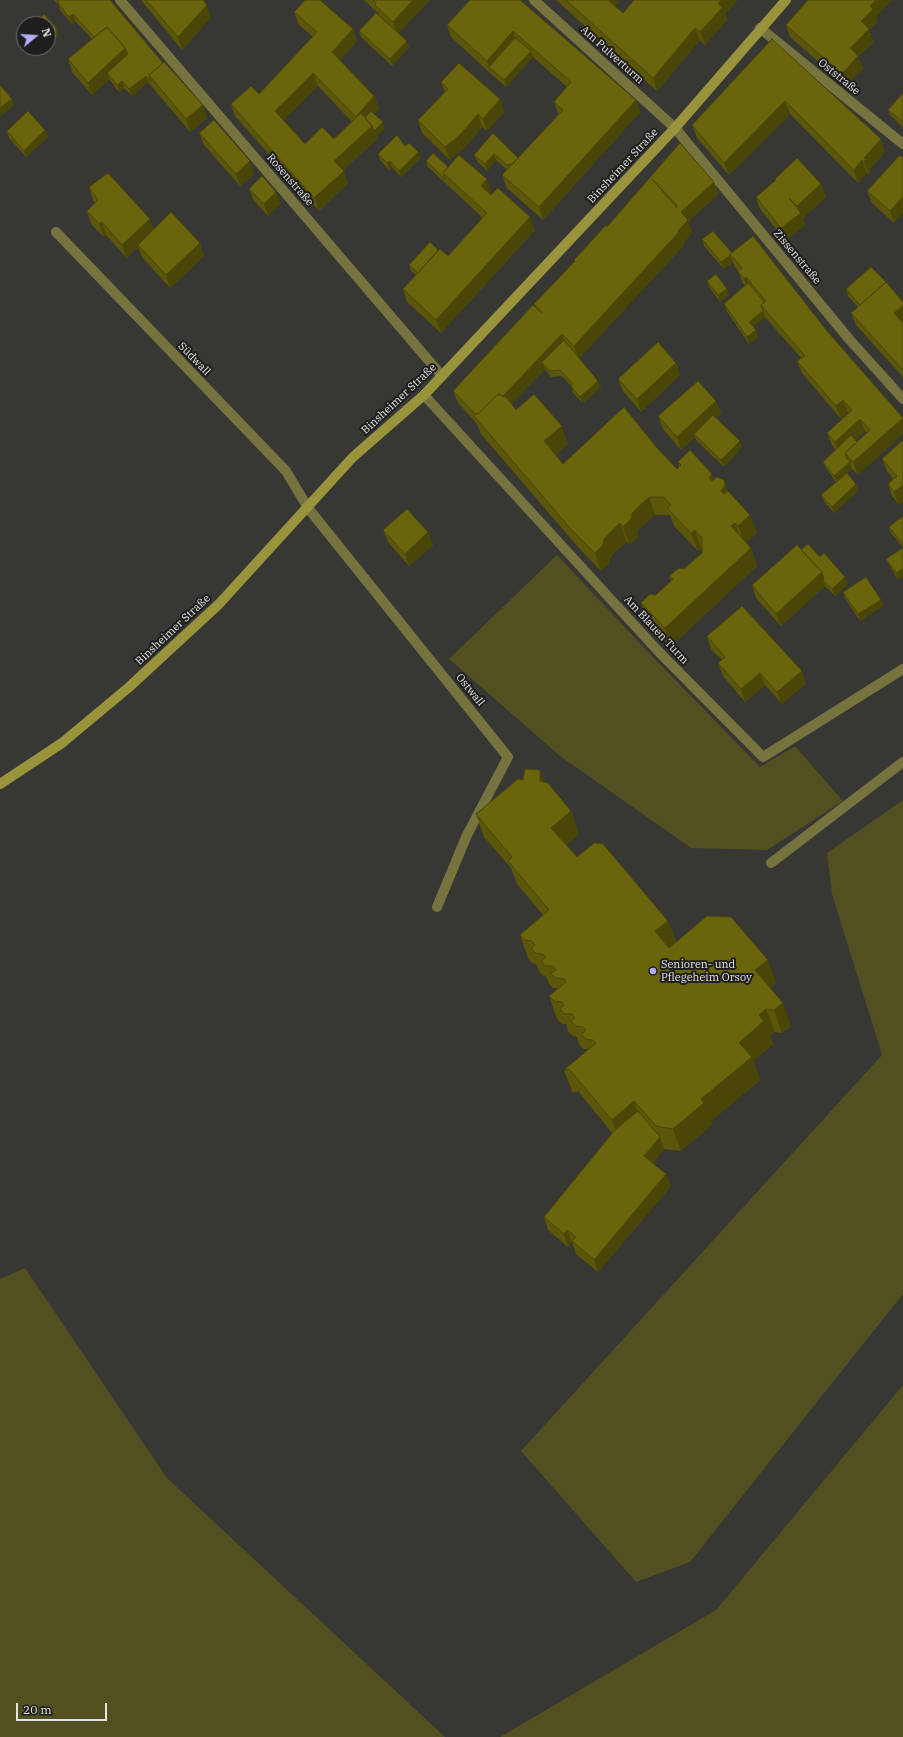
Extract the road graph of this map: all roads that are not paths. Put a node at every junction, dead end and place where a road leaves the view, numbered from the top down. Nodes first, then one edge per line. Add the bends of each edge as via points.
1 (120, 0) edge
2 (534, 0) edge
3 (786, 0) edge
4 (760, 28) junction
5 (675, 128) junction
6 (903, 144) edge
7 (56, 232) dead end
8 (442, 376) junction
9 (424, 395) junction
10 (903, 399) edge
11 (308, 508) junction
12 (903, 669) edge
13 (903, 762) edge
14 (0, 784) edge
15 (771, 863) dead end
16 (437, 907) dead end

1 - 8 street, Rosenstraße
2 - 5 street, Am Pulverturm
3 - 4 main road, Binsheimer Straße
4 - 5 main road, Binsheimer Straße
4 - 6 street, Oststraße
5 - 8 main road, Binsheimer Straße
5 - 10 street, Zissenstraße via 849,339
7 - 11 street, Südwall via 286,471
8 - 9 main road, Binsheimer Straße
9 - 11 main road, Binsheimer Straße via 353,457
9 - 12 street, Am Blauen Turm via 658,651 763,757
11 - 14 main road, Binsheimer Straße via 219,604 128,688 62,743
11 - 16 street, Ostwall via 508,757 467,835
13 - 15 street

